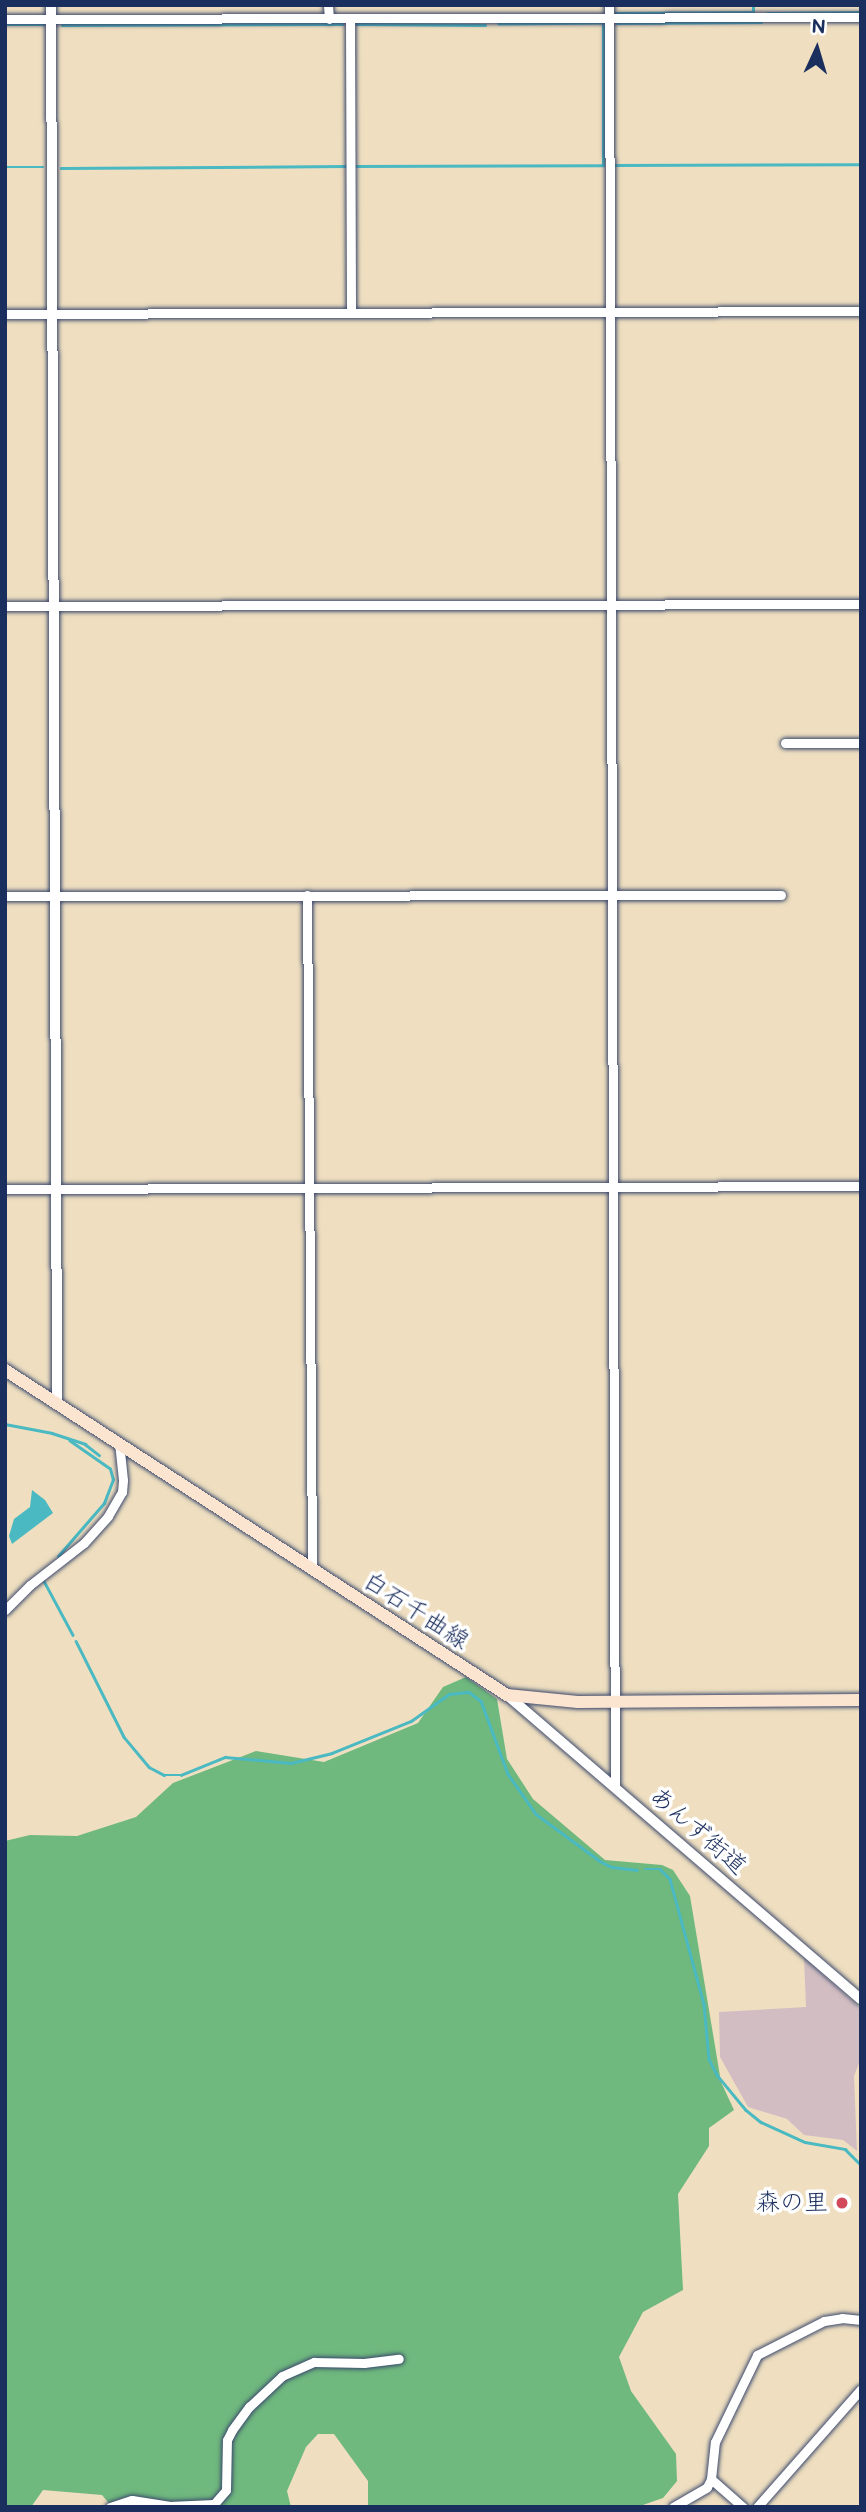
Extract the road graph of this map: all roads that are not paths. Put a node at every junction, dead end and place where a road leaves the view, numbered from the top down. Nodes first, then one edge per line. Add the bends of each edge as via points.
1 (51, 5) edge
2 (328, 5) edge
3 (609, 5) edge
4 (758, 5) edge
5 (609, 17) junction
6 (758, 17) junction
7 (861, 17) edge
8 (350, 18) junction
9 (5, 19) edge
10 (51, 19) junction
11 (328, 19) junction
12 (861, 310) edge
13 (609, 311) junction
14 (351, 313) junction
15 (5, 314) edge
16 (52, 314) junction
17 (611, 604) junction
18 (861, 604) edge
19 (5, 606) edge
20 (54, 607) junction
21 (785, 743) dead end
22 (861, 743) edge
23 (307, 895) junction
24 (781, 895) dead end
25 (5, 896) edge
26 (54, 896) junction
27 (612, 896) junction
28 (613, 1186) junction
29 (861, 1186) edge
30 (309, 1187) junction
31 (5, 1189) edge
32 (57, 1189) junction
33 (5, 1370) edge
34 (57, 1402) junction
35 (119, 1444) junction
36 (312, 1568) junction
37 (5, 1610) edge
38 (507, 1695) junction
39 (861, 1700) edge
40 (615, 1701) junction
41 (615, 1787) junction
42 (861, 2000) edge
43 (861, 2319) edge
44 (399, 2359) dead end
45 (861, 2389) edge
46 (711, 2479) junction
47 (110, 2507) edge
48 (673, 2507) edge
49 (743, 2507) edge
50 (757, 2507) edge

1 - 10 street
2 - 11 street
3 - 5 street
4 - 6 street
5 - 6 street
5 - 8 street
5 - 13 street
6 - 7 street
8 - 11 street
8 - 14 street
9 - 10 street
10 - 11 street
10 - 16 street
12 - 13 street
13 - 14 street
13 - 17 street
14 - 16 street
15 - 16 street
16 - 20 street
17 - 18 street
17 - 20 street
17 - 27 street
19 - 20 street
20 - 26 street
21 - 22 street
23 - 26 street
23 - 27 street
23 - 30 street
24 - 27 street
25 - 26 street
26 - 32 street
27 - 28 street
28 - 29 street
28 - 30 street
28 - 40 street
30 - 32 street
30 - 36 street
31 - 32 street
32 - 34 street
33 - 34 main road, 白石千曲線
34 - 35 main road, 白石千曲線
35 - 36 main road, 白石千曲線
35 - 37 street via 122,1492 108,1516 84,1543
36 - 38 main road, 白石千曲線
38 - 40 main road, 白石千曲線
38 - 41 street, あんず街道
39 - 40 main road, 白石千曲線
40 - 41 street
41 - 42 street, あんず街道
43 - 46 street via 824,2320 757,2355 715,2442
44 - 47 street via 314,2362 282,2376 232,2430 227,2440 226,2490 214,2504 169,2506 132,2500
45 - 50 street
46 - 48 street via 699,2494
46 - 49 street

